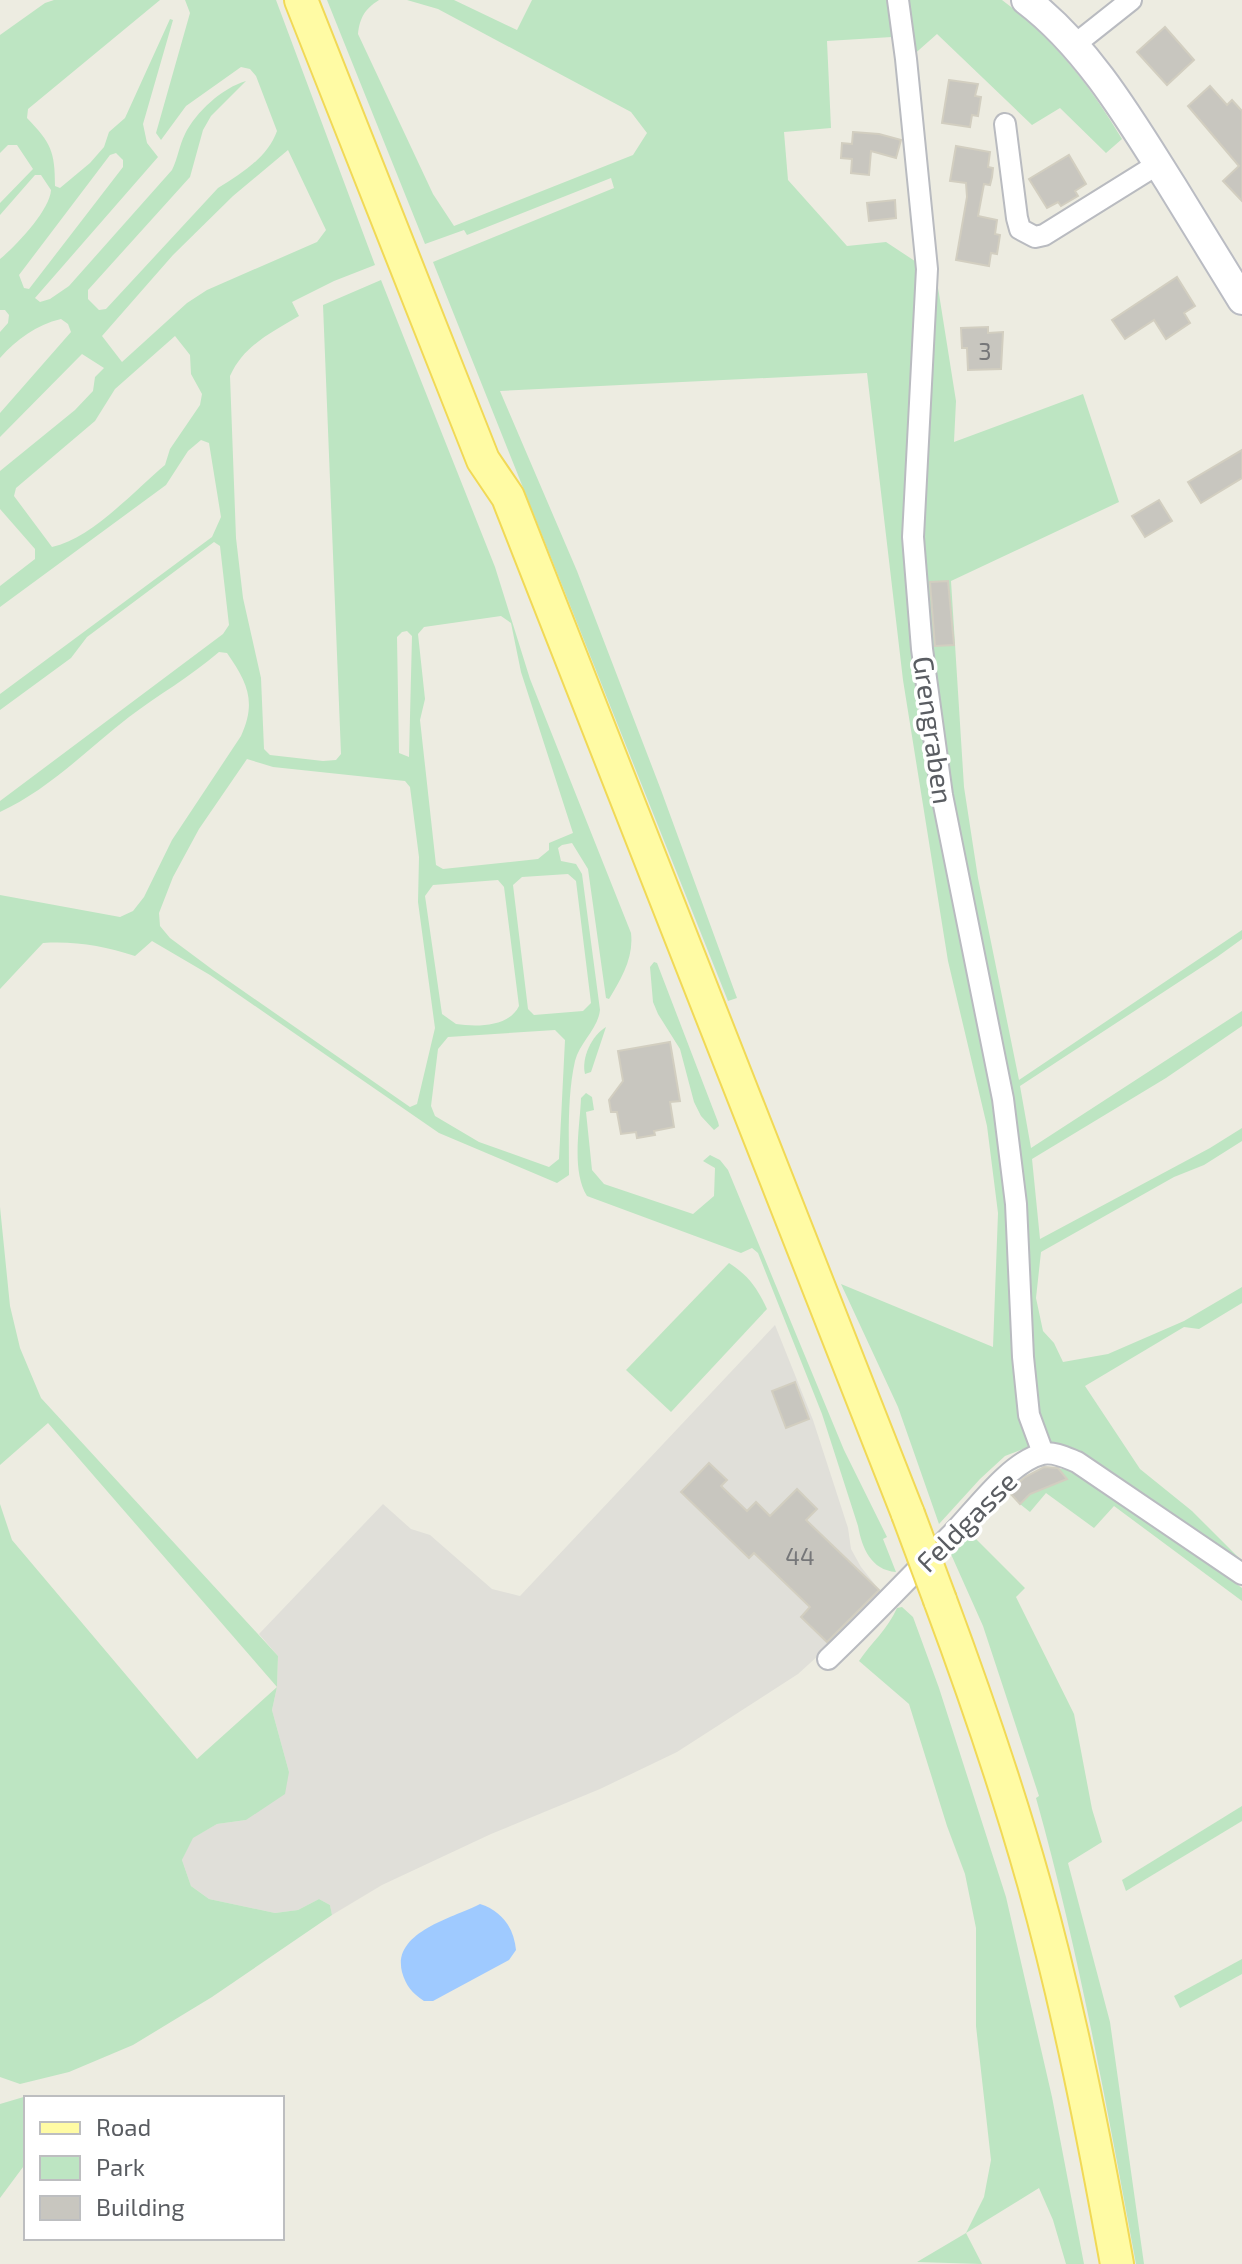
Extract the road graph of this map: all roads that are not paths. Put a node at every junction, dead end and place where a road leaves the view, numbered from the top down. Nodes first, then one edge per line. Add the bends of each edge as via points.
1 (301, 0) edge
2 (898, 0) edge
3 (1026, 0) edge
4 (1131, 0) edge
5 (1073, 46) junction
6 (1005, 124) dead end
7 (1158, 164) junction
8 (1239, 289) edge
9 (1043, 1453) junction
10 (1242, 1574) edge
11 (933, 1606) junction
12 (828, 1659) dead end
13 (1098, 2264) edge
14 (1117, 2264) edge

1 - 11 main road, bridge via 483,460 508,497
2 - 9 street, Grengraben via 927,269 913,537 922,649 942,795 1003,1099 1016,1204 1029,1415
3 - 5 street
4 - 5 street
5 - 7 street
6 - 7 street via 1017,218 1020,229 1035,237
7 - 8 street
9 - 10 street, Feldgasse via 1077,1462
9 - 12 street, Feldgasse via 997,1485
11 - 13 main road via 1022,1908
11 - 14 main road via 1003,1778 1035,1887

